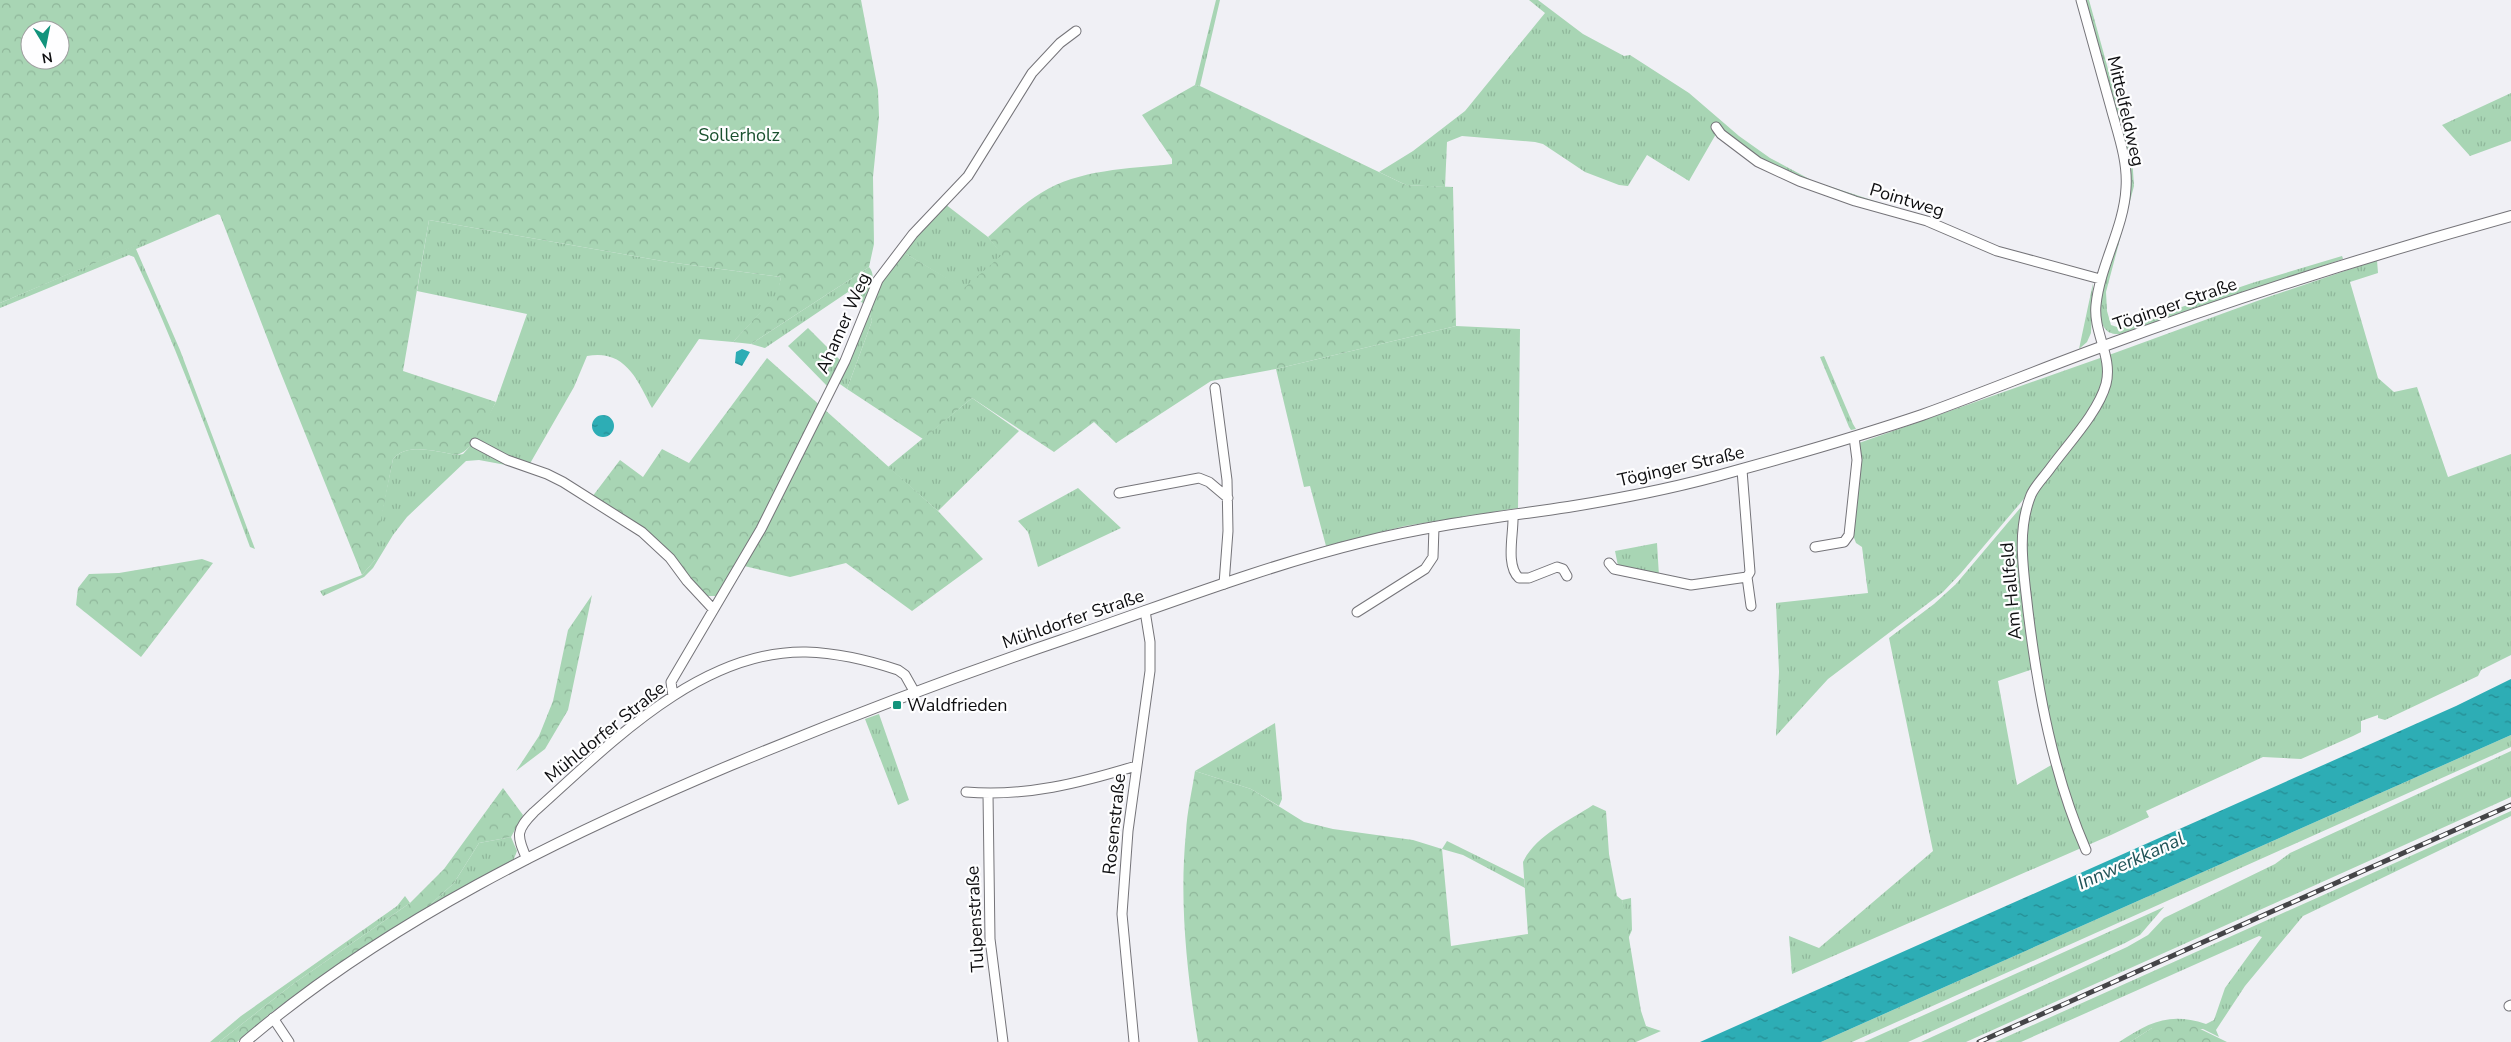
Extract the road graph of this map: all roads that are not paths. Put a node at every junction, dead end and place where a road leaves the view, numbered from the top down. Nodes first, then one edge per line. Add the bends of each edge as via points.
1 (2082, 0) edge
2 (1076, 31) dead end
3 (1716, 128) dead end
4 (2511, 216) edge
5 (2100, 279) junction
6 (2103, 347) junction
7 (1215, 388) dead end
8 (1854, 437) junction
9 (475, 443) dead end
10 (1742, 470) junction
11 (1119, 493) dead end
12 (1228, 498) junction
13 (1513, 515) junction
14 (1434, 527) junction
15 (1815, 547) dead end
16 (1609, 563) dead end
17 (1567, 576) dead end
18 (1747, 577) junction
19 (1243, 578) joint
20 (1224, 584) junction
21 (1751, 606) dead end
22 (713, 609) junction
23 (1145, 611) junction
24 (1357, 612) dead end
25 (914, 691) junction
26 (673, 696) junction
27 (1136, 766) junction
28 (966, 792) dead end
29 (988, 794) junction
30 (2086, 850) dead end
31 (527, 859) junction
32 (273, 1018) junction
33 (245, 1042) edge
34 (288, 1042) edge
35 (1003, 1042) edge
36 (1134, 1042) edge

1 - 5 street, Mittelfeldweg via 2120,140 2126,180 2122,210
2 - 22 street, Ahamer Weg via 1032,73 968,176 913,234 878,280 845,361 761,529
3 - 5 street, Pointweg via 1758,162 1798,182 1926,221 1997,251
4 - 6 street, Töginger Straße via 2305,278
5 - 6 street, Mittelfeldweg via 2095,315
6 - 8 street, Töginger Straße
6 - 30 street, Am Hallfeld via 2108,372 2104,391 2033,492 2022,537 2024,579 2044,718 2067,802
7 - 12 street
8 - 10 street, Töginger Straße
8 - 15 street via 1857,460 1849,535 1844,542
9 - 22 street via 507,460 564,482 642,532 670,558
10 - 13 street, Töginger Straße via 1614,499
10 - 18 street via 1750,572
11 - 12 street via 1199,478
12 - 20 street
13 - 14 street, Töginger Straße
13 - 17 street via 1512,566 1515,574 1523,579 1529,578 1557,567 1563,569
14 - 19 street, Töginger Straße via 1362,542
14 - 24 street via 1431,562 1425,569
16 - 18 street via 1614,569 1691,585
18 - 21 street
19 - 20 street, Mühldorfer Straße
20 - 23 street, Mühldorfer Straße
22 - 26 street, Ahamer Weg via 671,682
23 - 25 street, Mühldorfer Straße
23 - 27 street, Rosenstraße via 1150,671
25 - 26 street, Mühldorfer Straße via 905,675 898,670 861,659 804,652 770,656 721,670
25 - 31 street, Mühldorfer Straße via 689,783
26 - 31 street, Mühldorfer Straße via 586,766 521,825 519,836
27 - 29 street via 1057,788
27 - 36 street, Rosenstraße via 1122,914
28 - 29 street
29 - 35 street, Tulpenstraße via 990,939
31 - 32 street, Mühldorfer Straße via 392,936
32 - 33 street, Mühldorfer Straße
32 - 34 street

